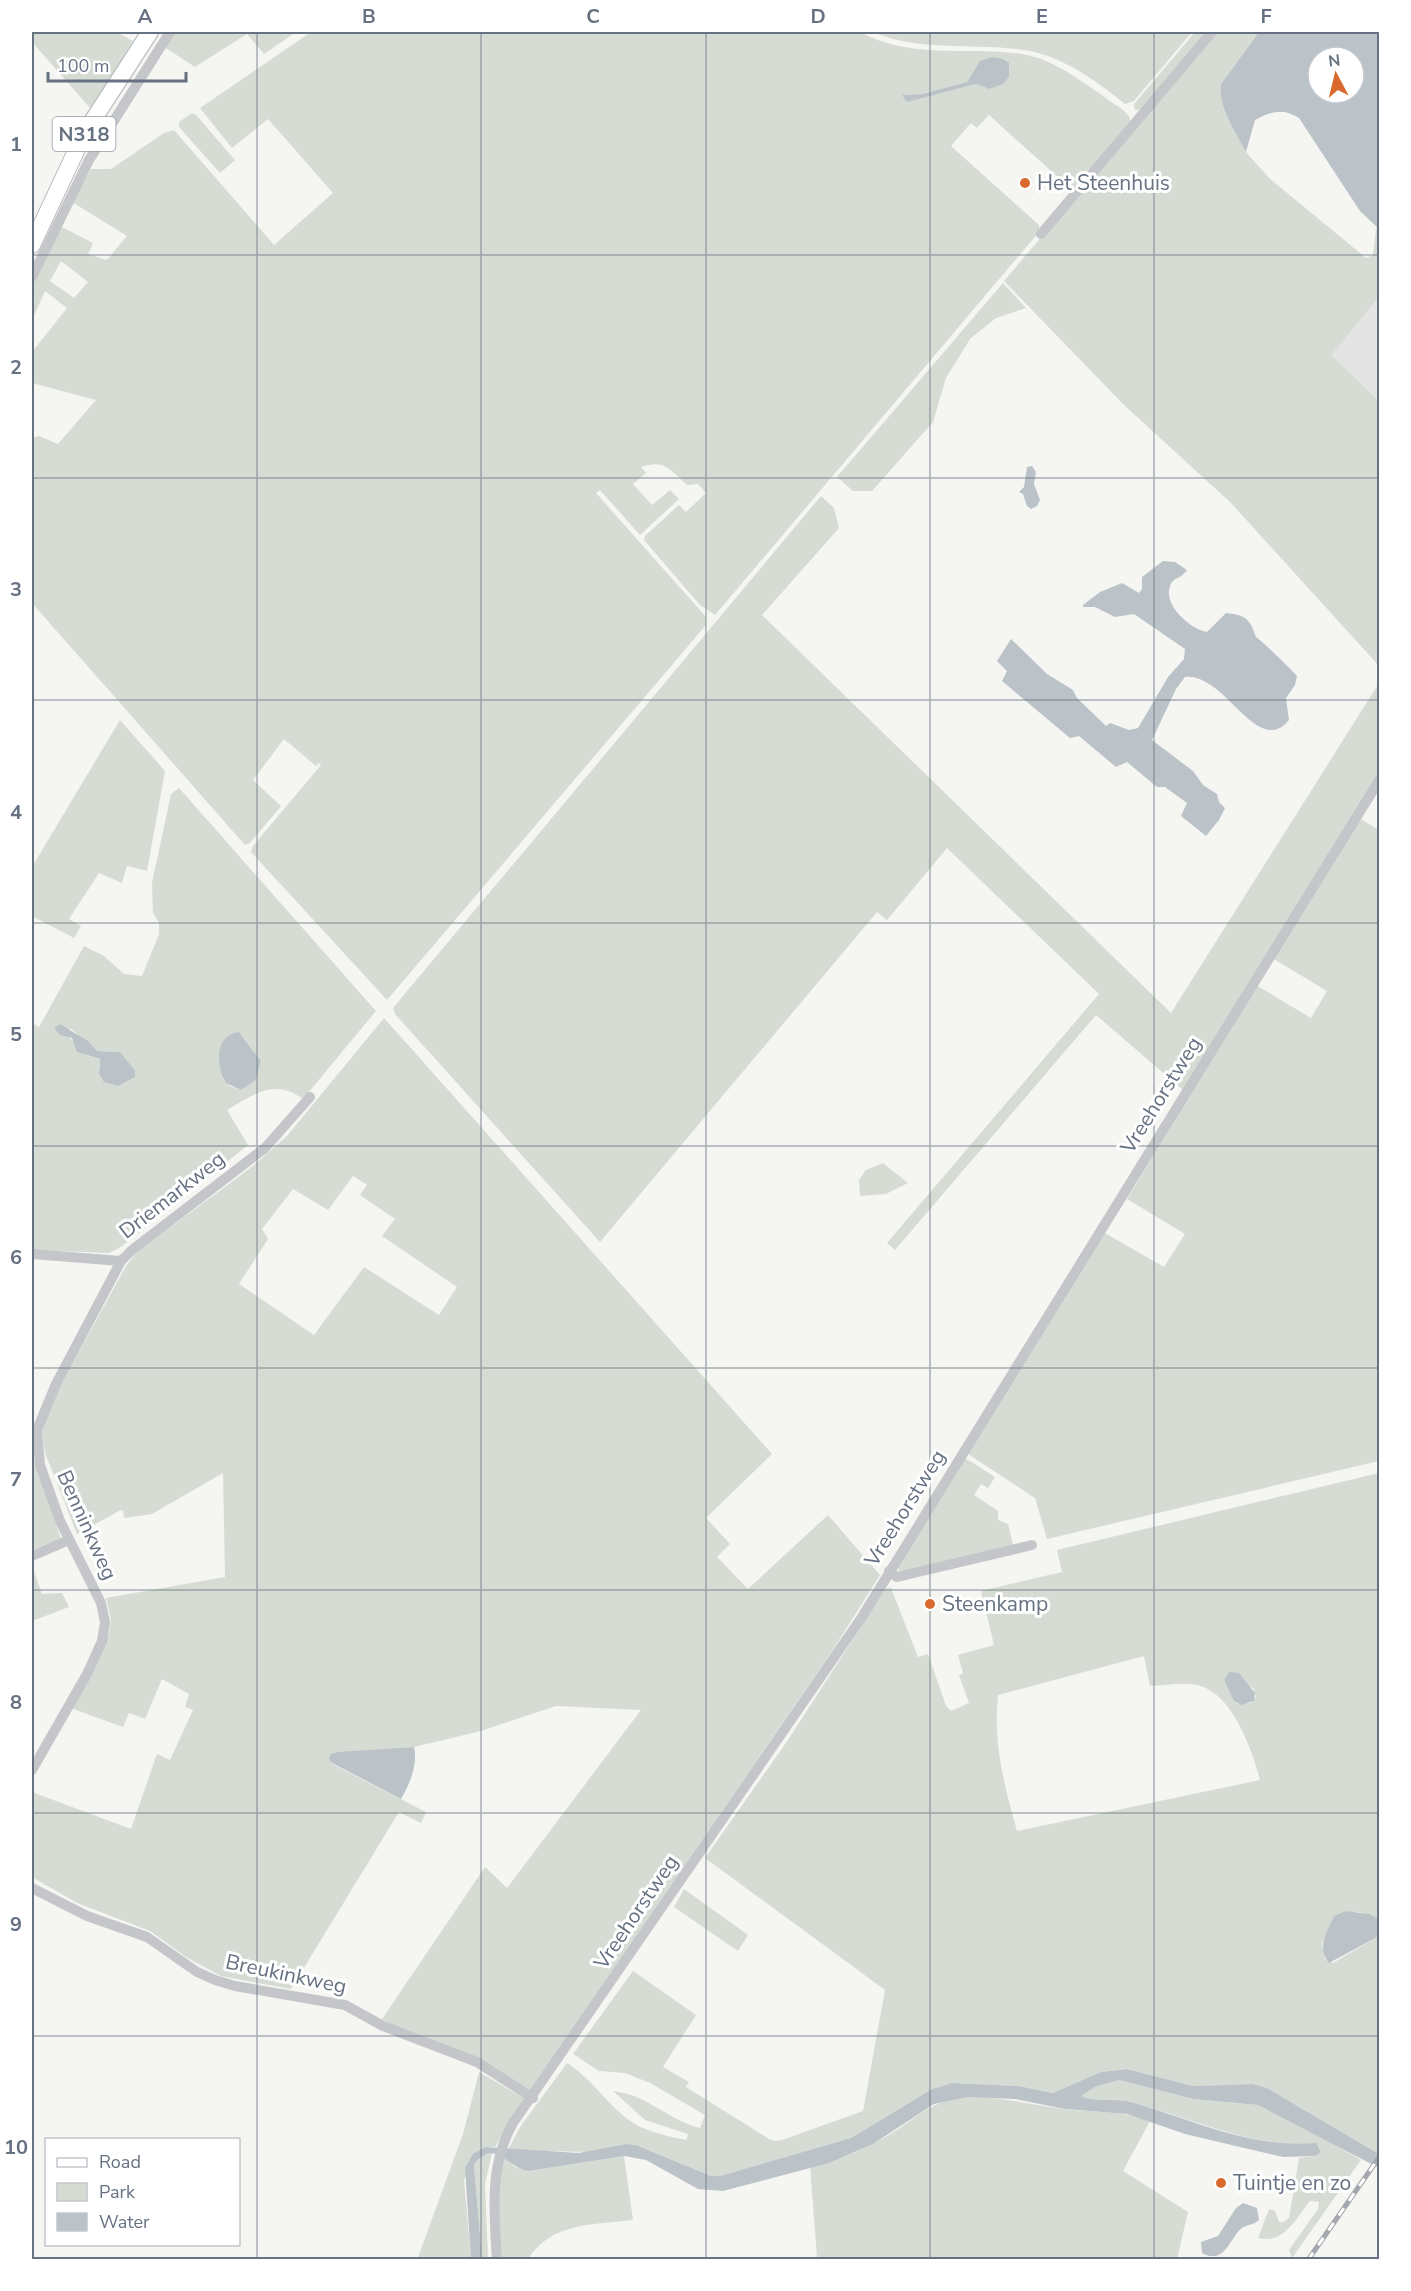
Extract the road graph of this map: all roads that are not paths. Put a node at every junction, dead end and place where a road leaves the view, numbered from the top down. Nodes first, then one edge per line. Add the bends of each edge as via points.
1 (150, 32) edge
2 (170, 32) edge
3 (1212, 32) edge
4 (1041, 234) dead end
5 (32, 245) edge
6 (32, 277) edge
7 (1380, 779) edge
8 (310, 1097) dead end
9 (32, 1254) edge
10 (121, 1261) junction
11 (69, 1540) junction
12 (1032, 1545) dead end
13 (32, 1556) edge
14 (889, 1571) junction
15 (32, 1770) edge
16 (32, 1888) edge
17 (533, 2098) junction
18 (497, 2259) edge

1 - 5 main road, N318 via 84,134
2 - 6 street via 89,160
3 - 4 street
7 - 14 street, Vreehorstweg
8 - 10 street, Driemarkweg via 265,1148
9 - 10 street, Driemarkweg
10 - 11 street, Benninkweg via 56,1384 37,1430 40,1465
11 - 13 street
11 - 15 street, Benninkweg via 101,1603 105,1622 102,1641
12 - 14 street via 897,1577
14 - 17 street, Vreehorstweg via 862,1617
16 - 17 street, Breukinkweg via 87,1916 147,1937 215,1980 345,2005 383,2026 477,2062
17 - 18 street, Vreehorstweg via 513,2123 501,2151 494,2184

